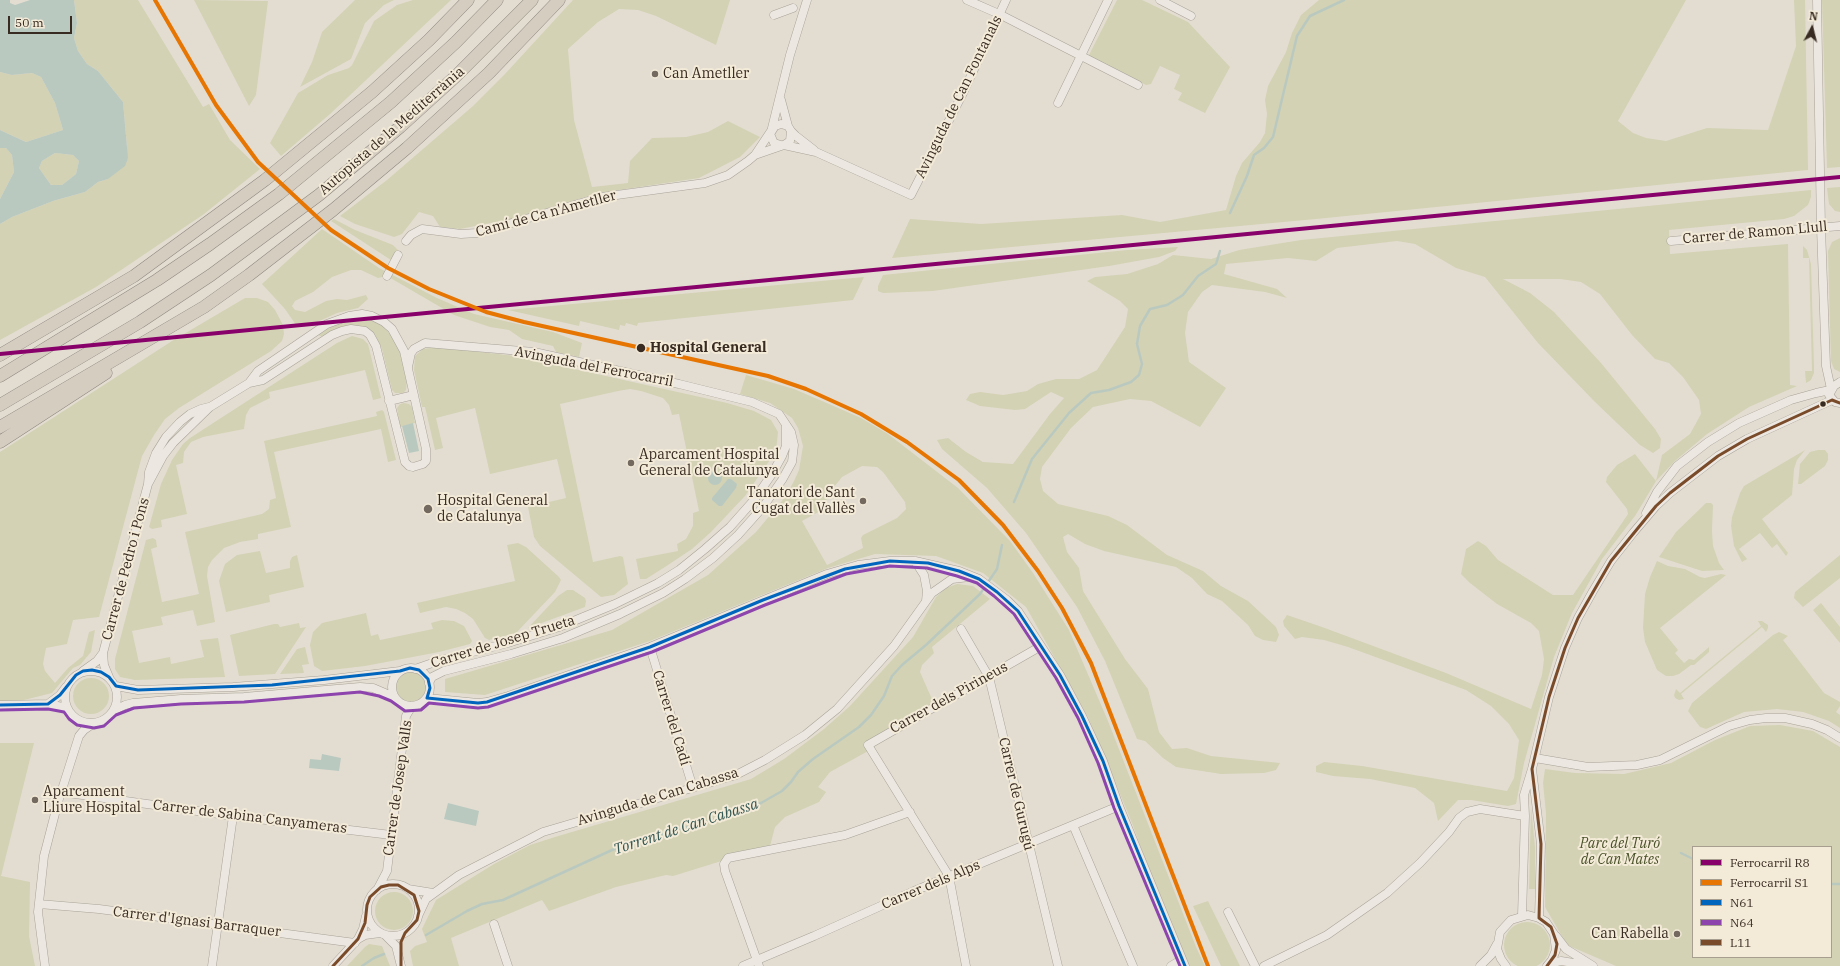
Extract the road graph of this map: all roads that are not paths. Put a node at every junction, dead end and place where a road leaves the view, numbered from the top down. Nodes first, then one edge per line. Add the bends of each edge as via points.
1 (468, 0) edge
2 (497, 0) edge
3 (532, 0) edge
4 (559, 0) edge
5 (807, 0) edge
6 (967, 0) edge
7 (1006, 0) edge
8 (1108, 0) edge
9 (1160, 0) edge
10 (1817, 0) edge
11 (793, 8) dead end
12 (999, 14) junction
13 (774, 16) dead end
14 (1191, 16) dead end
15 (1081, 56) junction
16 (1138, 85) dead end
17 (780, 98) junction
18 (1058, 103) dead end
19 (790, 128) junction
20 (771, 130) junction
21 (782, 145) junction
22 (816, 152) junction
23 (755, 155) junction
24 (1840, 226) edge
25 (1821, 228) junction
26 (406, 241) dead end
27 (1671, 241) dead end
28 (398, 255) dead end
29 (387, 276) dead end
30 (170, 327) junction
31 (0, 355) edge
32 (408, 367) junction
33 (0, 376) edge
34 (1840, 382) edge
35 (248, 383) junction
36 (1831, 390) junction
37 (414, 395) junction
38 (389, 401) junction
39 (1836, 402) edge
40 (0, 405) edge
41 (785, 424) junction
42 (0, 426) edge
43 (0, 442) edge
44 (1633, 533) junction
45 (915, 561) junction
46 (976, 578) junction
47 (926, 601) junction
48 (961, 629) dead end
49 (650, 647) junction
50 (1036, 648) dead end
51 (102, 653) junction
52 (415, 669) junction
53 (83, 671) junction
54 (400, 671) junction
55 (988, 676) junction
56 (109, 677) junction
57 (430, 683) junction
58 (66, 686) junction
59 (116, 686) junction
60 (394, 697) junction
61 (427, 698) junction
62 (48, 704) junction
63 (0, 705) edge
64 (412, 706) junction
65 (67, 708) junction
66 (113, 712) junction
67 (72, 715) junction
68 (94, 723) junction
69 (79, 736) junction
70 (1840, 738) edge
71 (1535, 758) junction
72 (1532, 770) junction
73 (693, 788) junction
74 (61, 792) junction
75 (1119, 806) junction
76 (910, 812) junction
77 (233, 816) junction
78 (1525, 816) junction
79 (1073, 825) junction
80 (391, 835) junction
81 (1028, 844) junction
82 (386, 871) junction
83 (949, 876) junction
84 (396, 885) junction
85 (405, 888) junction
86 (377, 890) junction
87 (432, 893) junction
88 (39, 904) junction
89 (1228, 912) dead end
90 (366, 913) junction
91 (418, 916) junction
92 (1522, 916) junction
93 (1539, 918) junction
94 (217, 924) junction
95 (494, 924) dead end
96 (404, 933) junction
97 (383, 934) junction
98 (1554, 934) junction
99 (356, 941) junction
100 (1497, 943) junction
101 (400, 956) junction
102 (758, 963) edge
103 (1183, 963) edge
104 (1548, 965) edge
105 (45, 966) edge
106 (212, 966) edge
107 (333, 966) edge
108 (402, 966) edge
109 (508, 966) edge
110 (743, 966) edge
111 (966, 966) edge
112 (1058, 966) edge
113 (1133, 966) edge
114 (1171, 966) edge
115 (1255, 966) edge
116 (1264, 966) edge
117 (1480, 966) edge
118 (1506, 966) edge
119 (1592, 966) edge

1 - 31 highway via 404,63 289,162 134,276
2 - 33 highway, Autopista de la Mediterrània via 423,73 368,122 279,194 157,280
3 - 40 highway, Autopista de la Mediterrània via 433,97 319,195 211,276 140,322
4 - 30 highway via 489,73 407,148 333,210 242,280
5 - 17 street, Camí de Ca n'Ametller via 790,54
6 - 12 street
7 - 12 street, Avinguda de Can Fontanals
8 - 15 street
9 - 14 street
10 - 25 street
11 - 13 street
12 - 15 street
12 - 22 street, Avinguda de Can Fontanals via 962,95 911,195
15 - 16 street
15 - 18 street
17 - 19 street, Camí de Ca n'Ametller
17 - 20 street, Camí de Ca n'Ametller
19 - 20 street via 778,124
19 - 21 street via 790,141
19 - 22 street
20 - 21 street via 772,141
20 - 23 street, Camí de Ca n'Ametller
21 - 22 street
21 - 23 street, Camí de Ca n'Ametller
23 - 26 street, Camí de Ca n'Ametller via 728,175 705,183 602,197 477,233 461,234 422,229 417,230
24 - 25 street, Carrer de Ramon Llull
25 - 27 street, Carrer de Ramon Llull
25 - 36 street via 1826,366
28 - 29 street
30 - 42 highway
30 - 43 highway via 125,361
32 - 35 street, Carrer de Pedro i Pons via 404,351 392,329 384,322 362,314 327,324 258,371
32 - 37 street, Carrer de Pedro i Pons
32 - 41 street, Avinguda del Ferrocarril via 414,349 425,343 534,352 733,397 772,410 779,414
34 - 36 street
35 - 38 street, Carrer de Pedro i Pons via 263,380 332,335 358,329 366,331 373,340
35 - 51 street, Carrer de Pedro i Pons via 210,407 163,456 148,484
36 - 39 street via 1828,395
36 - 44 street via 1791,400 1739,423 1708,442 1677,466 1657,492
37 - 38 street
37 - 38 street, Carrer de Pedro i Pons via 427,457 423,464 414,467 405,462
39 - 44 street via 1747,439 1718,456 1670,493
41 - 52 street, Carrer de Josep Trueta via 786,446 782,456 754,500 730,527 679,570 615,604 559,627
41 - 57 street, Carrer de Josep Trueta via 791,432 794,452 792,462 782,480 763,507 738,535 685,579 620,614 563,638 444,671 432,677
44 - 71 street via 1611,561 1578,618 1549,697
45 - 46 street via 952,569
45 - 47 street via 924,574
45 - 49 street via 878,562 833,573
46 - 47 street, Avinguda de Can Cabassa via 964,576 952,579 932,593
46 - 75 street via 1018,611 1060,676 1100,754
47 - 73 street, Avinguda de Can Cabassa via 894,646 868,676 837,709 805,735 736,775
48 - 55 street, Carrer de Gurugú
49 - 61 street via 487,702
49 - 73 street, Carrer del Cadí
50 - 55 street, Carrer dels Pirineus
51 - 53 street, Carrer de Pedro i Pons via 97,661
51 - 56 street, Carrer de Pedro i Pons
52 - 54 street
52 - 57 street via 426,675
53 - 56 street via 101,672
53 - 58 street
54 - 59 street via 233,687 138,690
54 - 60 street via 392,686
55 - 76 street, Carrer dels Pirineus via 868,745
55 - 81 street, Carrer de Gurugú
56 - 59 street
57 - 61 street
58 - 62 street via 60,695
58 - 65 street
59 - 66 street via 118,695
60 - 64 street via 402,704
60 - 66 street via 374,688 360,687 133,703
61 - 64 street
62 - 63 street
62 - 65 street
64 - 80 street, Carrer de Josep Valls via 406,716
65 - 67 street
66 - 68 street
67 - 68 street via 86,723
67 - 69 street
68 - 69 street
69 - 74 street
70 - 71 street via 1812,724 1785,718 1766,718 1729,726 1660,760 1637,765 1588,767
71 - 72 street
72 - 78 street via 1524,795
72 - 93 street via 1541,844
73 - 87 street, Avinguda de Can Cabassa via 543,832 459,875
74 - 77 street, Carrer de Sabina Canyameras
74 - 88 street via 44,856
75 - 79 street, Carrer dels Alps
75 - 103 street
76 - 83 street
76 - 102 street via 845,835 731,857 725,861 725,871
77 - 80 street, Carrer de Sabina Canyameras
77 - 94 street
78 - 92 street
78 - 116 street via 1480,809 1467,812 1388,893 1327,935
79 - 81 street, Carrer dels Alps
79 - 113 street
80 - 82 street, Carrer de Josep Valls
81 - 83 street, Carrer dels Alps
81 - 112 street, Carrer de Gurugú
82 - 84 street, Carrer de Josep Valls
82 - 86 street, Carrer de Josep Valls
83 - 102 street, Carrer dels Alps
83 - 111 street
84 - 85 street
84 - 86 street
85 - 87 street
85 - 91 street via 414,895
86 - 90 street via 370,897
87 - 91 street, Avinguda de Can Cabassa via 426,899
88 - 94 street, Carrer d'Ignasi Barraquer
88 - 105 street
89 - 115 street
90 - 97 street via 370,924
90 - 99 street via 364,929
91 - 96 street via 414,925
92 - 93 street
92 - 100 street via 1507,923 1500,932
93 - 98 street via 1546,922
94 - 99 street, Carrer d'Ignasi Barraquer
94 - 106 street
95 - 109 street
96 - 97 street via 396,936
96 - 101 street
97 - 99 street via 365,935
97 - 101 street via 396,946
98 - 104 street via 1556,950
98 - 119 street via 1566,949
99 - 107 street
100 - 117 street via 1491,955
100 - 118 street via 1499,954
101 - 108 street
102 - 110 street, Carrer dels Alps
103 - 114 street
104 - 119 street via 1561,961

